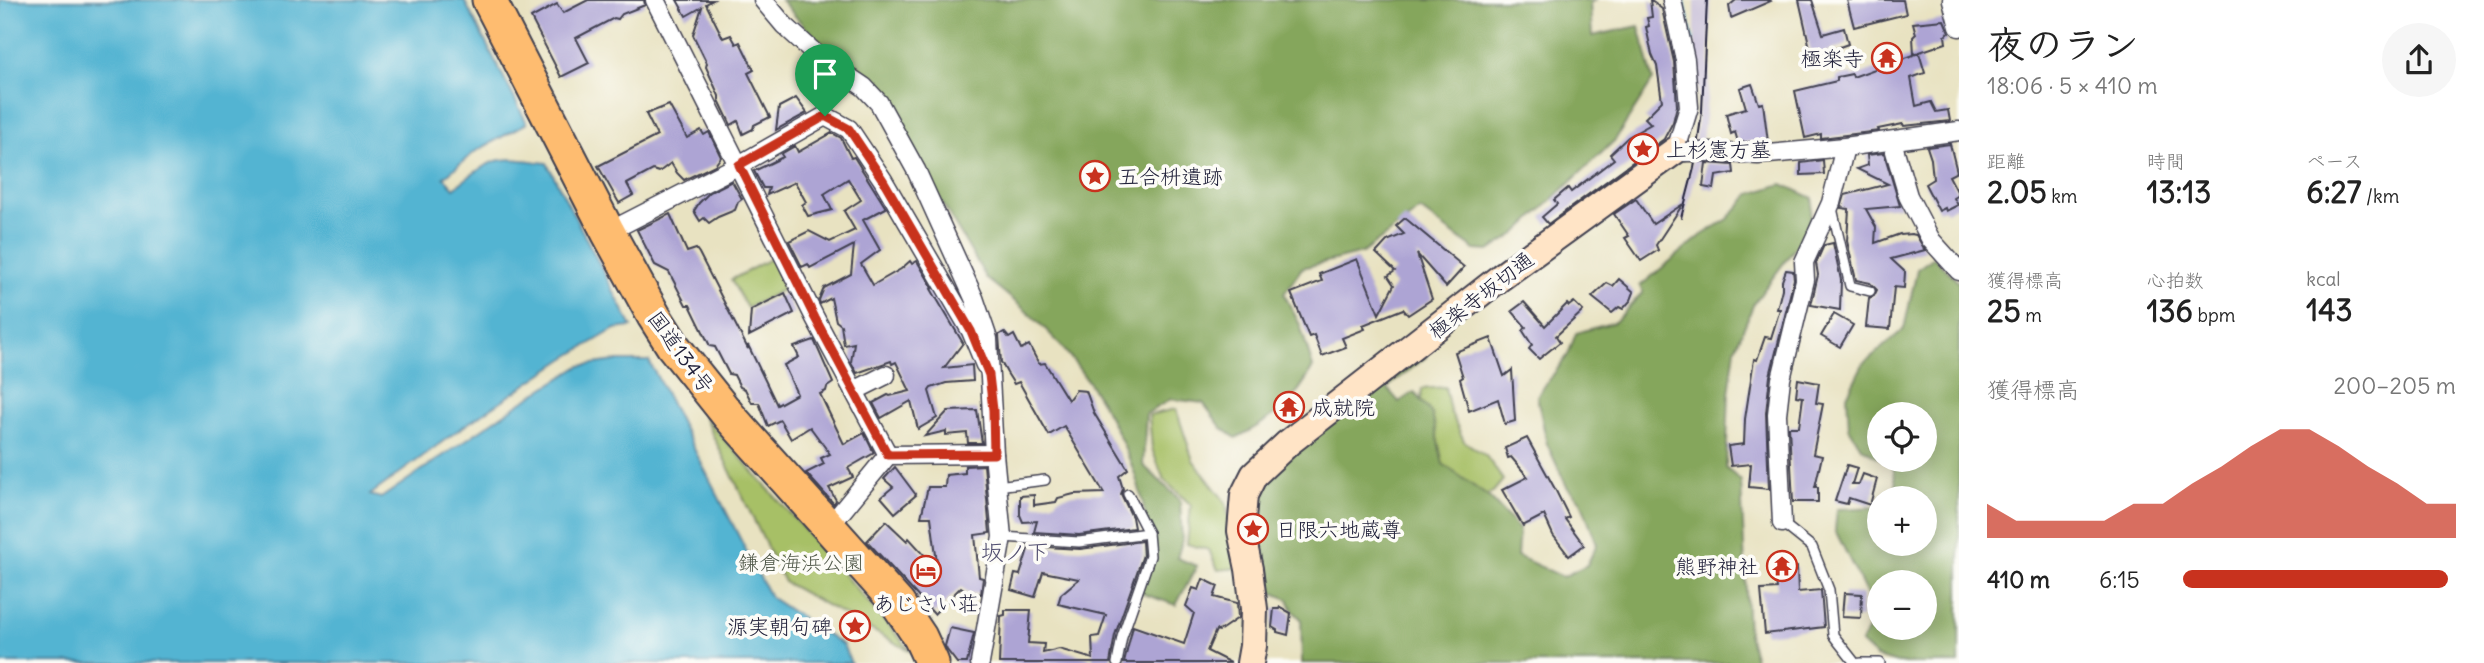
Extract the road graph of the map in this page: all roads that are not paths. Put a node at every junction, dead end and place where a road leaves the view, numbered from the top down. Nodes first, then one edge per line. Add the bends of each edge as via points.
1 (489, 0) edge
2 (655, 0) edge
3 (763, 0) edge
4 (1672, 0) edge
5 (1952, 0) edge
6 (1959, 27) edge
7 (1959, 131) edge
8 (1892, 141) junction
9 (1845, 147) junction
10 (1680, 151) junction
11 (739, 165) junction
12 (1831, 203) junction
13 (608, 232) junction
14 (1959, 271) edge
15 (1870, 291) dead end
16 (886, 375) dead end
17 (989, 375) junction
18 (854, 391) junction
19 (994, 454) junction
20 (888, 455) junction
21 (1045, 480) dead end
22 (997, 486) junction
23 (1128, 494) dead end
24 (1782, 523) joint
25 (829, 527) junction
26 (1148, 533) junction
27 (1002, 537) junction
28 (932, 663) edge
29 (979, 663) edge
30 (1117, 663) edge
31 (1250, 663) edge
32 (1858, 663) edge
33 (1880, 663) edge

1 - 13 highway, 国道134号
2 - 11 street
3 - 17 street via 818,56 864,87 898,134 974,298 988,339
4 - 10 street via 1689,107
5 - 6 street
7 - 8 street
8 - 9 street
8 - 14 street via 1909,196 1931,240
9 - 10 street, bridge via 1758,155
9 - 12 street
10 - 31 street, 極楽寺坂切通 via 1502,277 1288,443 1254,475 1244,495 1241,531 1254,609
11 - 13 street
11 - 17 street via 825,116 849,129 971,331
11 - 18 street
12 - 15 lane via 1850,286
12 - 24 street via 1804,262 1805,280 1781,379 1777,414
13 - 25 highway, 国道134号 via 683,360
16 - 18 street
17 - 19 street
18 - 20 street
19 - 20 street
19 - 22 street
20 - 25 street
21 - 22 lane
22 - 27 street
23 - 26 lane
24 - 32 lane via 1812,547 1829,590 1833,635
25 - 28 highway, 国道134号 via 898,604
26 - 27 lane via 1079,541
26 - 30 lane via 1150,556
27 - 29 street
32 - 33 lane

